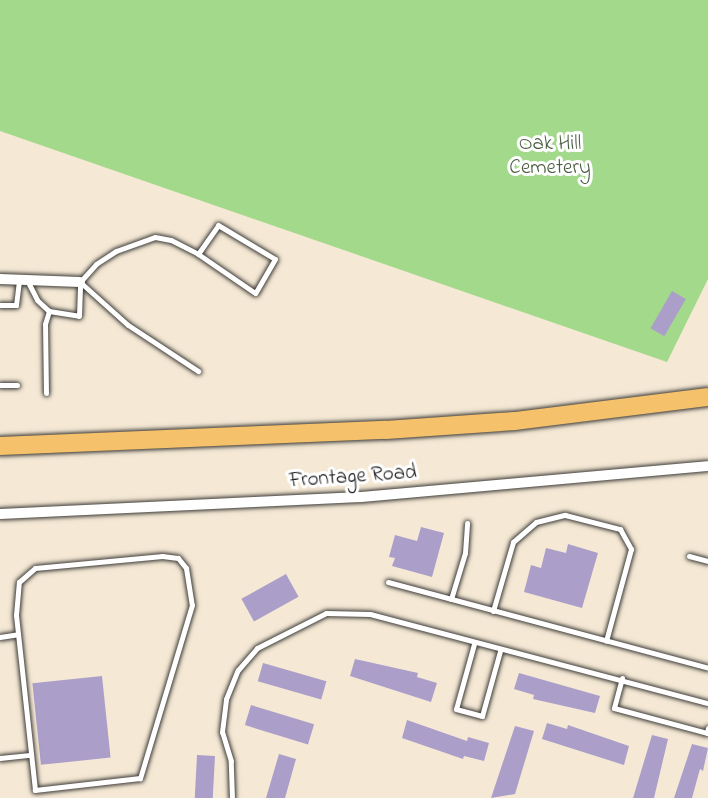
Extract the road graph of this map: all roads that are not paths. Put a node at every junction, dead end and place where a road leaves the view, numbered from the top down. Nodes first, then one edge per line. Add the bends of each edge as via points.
1 (198, 254) junction
2 (0, 279) edge
3 (23, 280) junction
4 (80, 282) junction
5 (0, 305) edge
6 (49, 311) junction
7 (198, 371) dead end
8 (0, 385) edge
9 (17, 385) dead end
10 (46, 393) dead end
11 (708, 397) edge
12 (0, 446) edge
13 (708, 466) edge
14 (0, 514) edge
15 (467, 523) dead end
16 (688, 556) dead end
17 (708, 561) edge
18 (388, 582) dead end
19 (451, 599) junction
20 (493, 610) junction
21 (18, 634) junction
22 (0, 637) edge
23 (606, 641) junction
24 (474, 644) junction
25 (500, 651) junction
26 (708, 668) edge
27 (622, 678) junction
28 (708, 703) edge
29 (708, 728) edge
30 (30, 755) junction
31 (0, 758) edge
32 (232, 798) edge

1 - 1 lane via 255,293 274,259 218,225
1 - 4 lane via 171,240 155,237 116,252 96,264
2 - 3 street
3 - 4 street
3 - 5 lane via 16,305
3 - 6 lane
4 - 6 lane via 79,316
4 - 7 lane via 128,325
6 - 10 lane via 45,324
8 - 9 lane
11 - 12 highway via 515,421 386,430
13 - 14 street, Frontage Road via 361,496
15 - 19 lane via 465,553
16 - 17 lane
18 - 19 lane
19 - 20 lane
20 - 23 lane
20 - 23 lane via 513,542 536,522 565,515 620,529 632,549
21 - 22 lane
21 - 30 lane
21 - 30 lane via 15,597 24,573 35,568 162,556 178,558 186,568 192,605 187,628 140,778 35,790
23 - 26 lane
24 - 25 lane
24 - 25 lane via 456,709 482,716
24 - 32 lane via 352,612 326,612 257,648 238,670 226,699 222,732 231,761
25 - 27 lane
27 - 28 lane
27 - 29 lane via 614,708 707,733
30 - 31 lane

